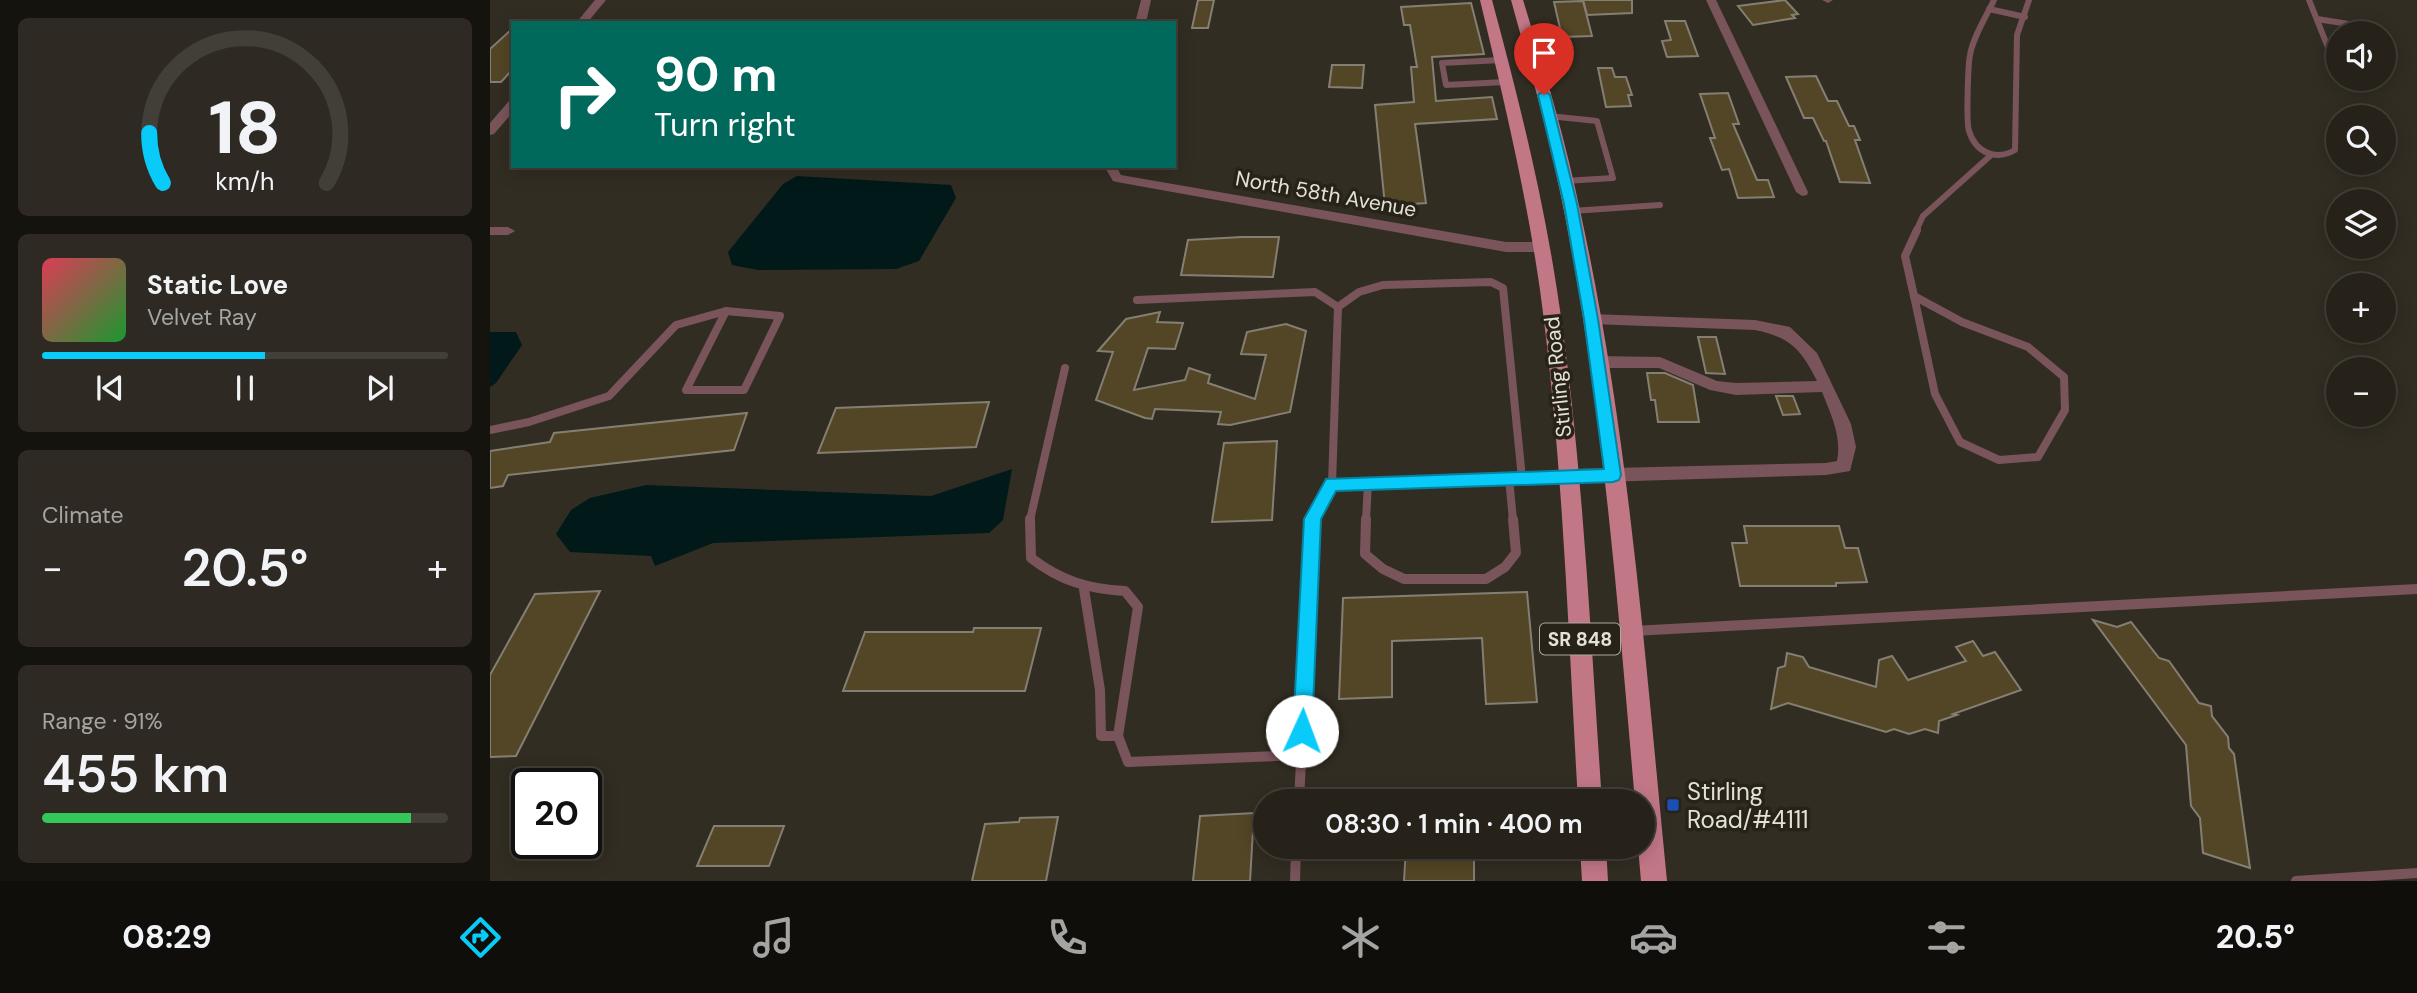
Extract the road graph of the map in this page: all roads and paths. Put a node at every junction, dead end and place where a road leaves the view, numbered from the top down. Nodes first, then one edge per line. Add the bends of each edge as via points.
1 (601, 0) edge
2 (1146, 0) edge
3 (1486, 0) edge
4 (1711, 0) edge
5 (1994, 0) edge
6 (2029, 0) edge
7 (2309, 0) edge
8 (1516, 3) edge
9 (1989, 9) junction
10 (2025, 17) junction
11 (2317, 19) junction
12 (583, 21) edge
13 (1141, 21) edge
14 (2330, 21) edge
15 (2326, 42) edge
16 (1501, 60) junction
17 (1506, 82) junction
18 (511, 106) edge
19 (1549, 116) junction
20 (490, 131) edge
21 (1990, 156) junction
22 (1111, 168) edge
23 (1565, 181) junction
24 (1802, 192) dead end
25 (1660, 205) dead end
26 (1572, 211) junction
27 (490, 231) edge
28 (508, 231) dead end
29 (1541, 247) junction
30 (1914, 296) junction
31 (1137, 300) dead end
32 (1338, 307) junction
33 (726, 311) junction
34 (1591, 319) junction
35 (1597, 362) junction
36 (1065, 368) dead end
37 (1828, 386) junction
38 (490, 430) edge
39 (1613, 475) junction
40 (1569, 476) junction
41 (1510, 478) junction
42 (1522, 478) junction
43 (1368, 483) junction
44 (1332, 484) junction
45 (1084, 589) junction
46 (2417, 589) edge
47 (1630, 631) junction
48 (1118, 736) junction
49 (1301, 755) junction
50 (1300, 789) edge
51 (1589, 789) edge
52 (1296, 859) edge
53 (1594, 859) edge
54 (2417, 873) edge
55 (1295, 881) edge
56 (1595, 881) edge
57 (1654, 881) edge
58 (2296, 881) edge

1 - 12 street
2 - 13 street
3 - 16 main road, Stirling Road / SR 848
4 - 24 street
5 - 9 lane
6 - 10 lane
7 - 11 lane
8 - 19 main road, Stirling Road / SR 848
9 - 10 lane
9 - 21 lane via 1970,54 1968,130
10 - 21 lane via 2018,30 2014,77 2018,112 2015,150
11 - 14 lane
11 - 15 lane
16 - 17 main road, Stirling Road / SR 848
16 - 17 lane via 1442,63 1446,85
17 - 29 main road, Stirling Road / SR 848
18 - 20 street
19 - 23 main road, Stirling Road / SR 848
19 - 23 lane via 1597,121 1613,178
21 - 30 lane via 1923,216 1905,256
22 - 29 street, North 58th Avenue via 1117,178 1506,247
23 - 26 main road, Stirling Road / SR 848
25 - 26 lane
26 - 34 main road, Stirling Road / SR 848
27 - 28 street
29 - 40 main road, Stirling Road / SR 848
30 - 30 lane via 1962,322 2028,347 2064,377 2065,410 2038,457 1999,460 1960,442 1935,394
31 - 32 lane via 1315,292
32 - 42 lane via 1359,292 1383,285 1491,282 1503,288
32 - 44 lane
33 - 33 lane via 780,316 744,390 686,390
33 - 38 lane via 676,325 609,396
34 - 35 main road, Stirling Road / SR 848
34 - 37 street via 1755,325 1785,331 1812,357
35 - 37 street via 1660,363 1714,386 1736,389
35 - 39 main road, Stirling Road / SR 848
36 - 45 lane via 1029,523 1031,558 1052,575
37 - 39 street via 1848,447 1844,466
39 - 40 street
39 - 47 main road, Stirling Road / SR 848
40 - 42 lane
40 - 51 main road, Stirling Road / SR 848
41 - 42 lane
41 - 43 lane
41 - 43 lane via 1516,553 1486,579 1404,579 1383,569 1365,554
43 - 44 lane
44 - 49 lane via 1313,519
45 - 48 lane via 1100,690 1101,736
45 - 48 lane via 1125,591 1138,607
46 - 47 lane
47 - 57 main road, Stirling Road / SR 848
48 - 49 lane via 1128,762
49 - 50 lane
52 - 55 lane
53 - 56 main road
54 - 58 lane

